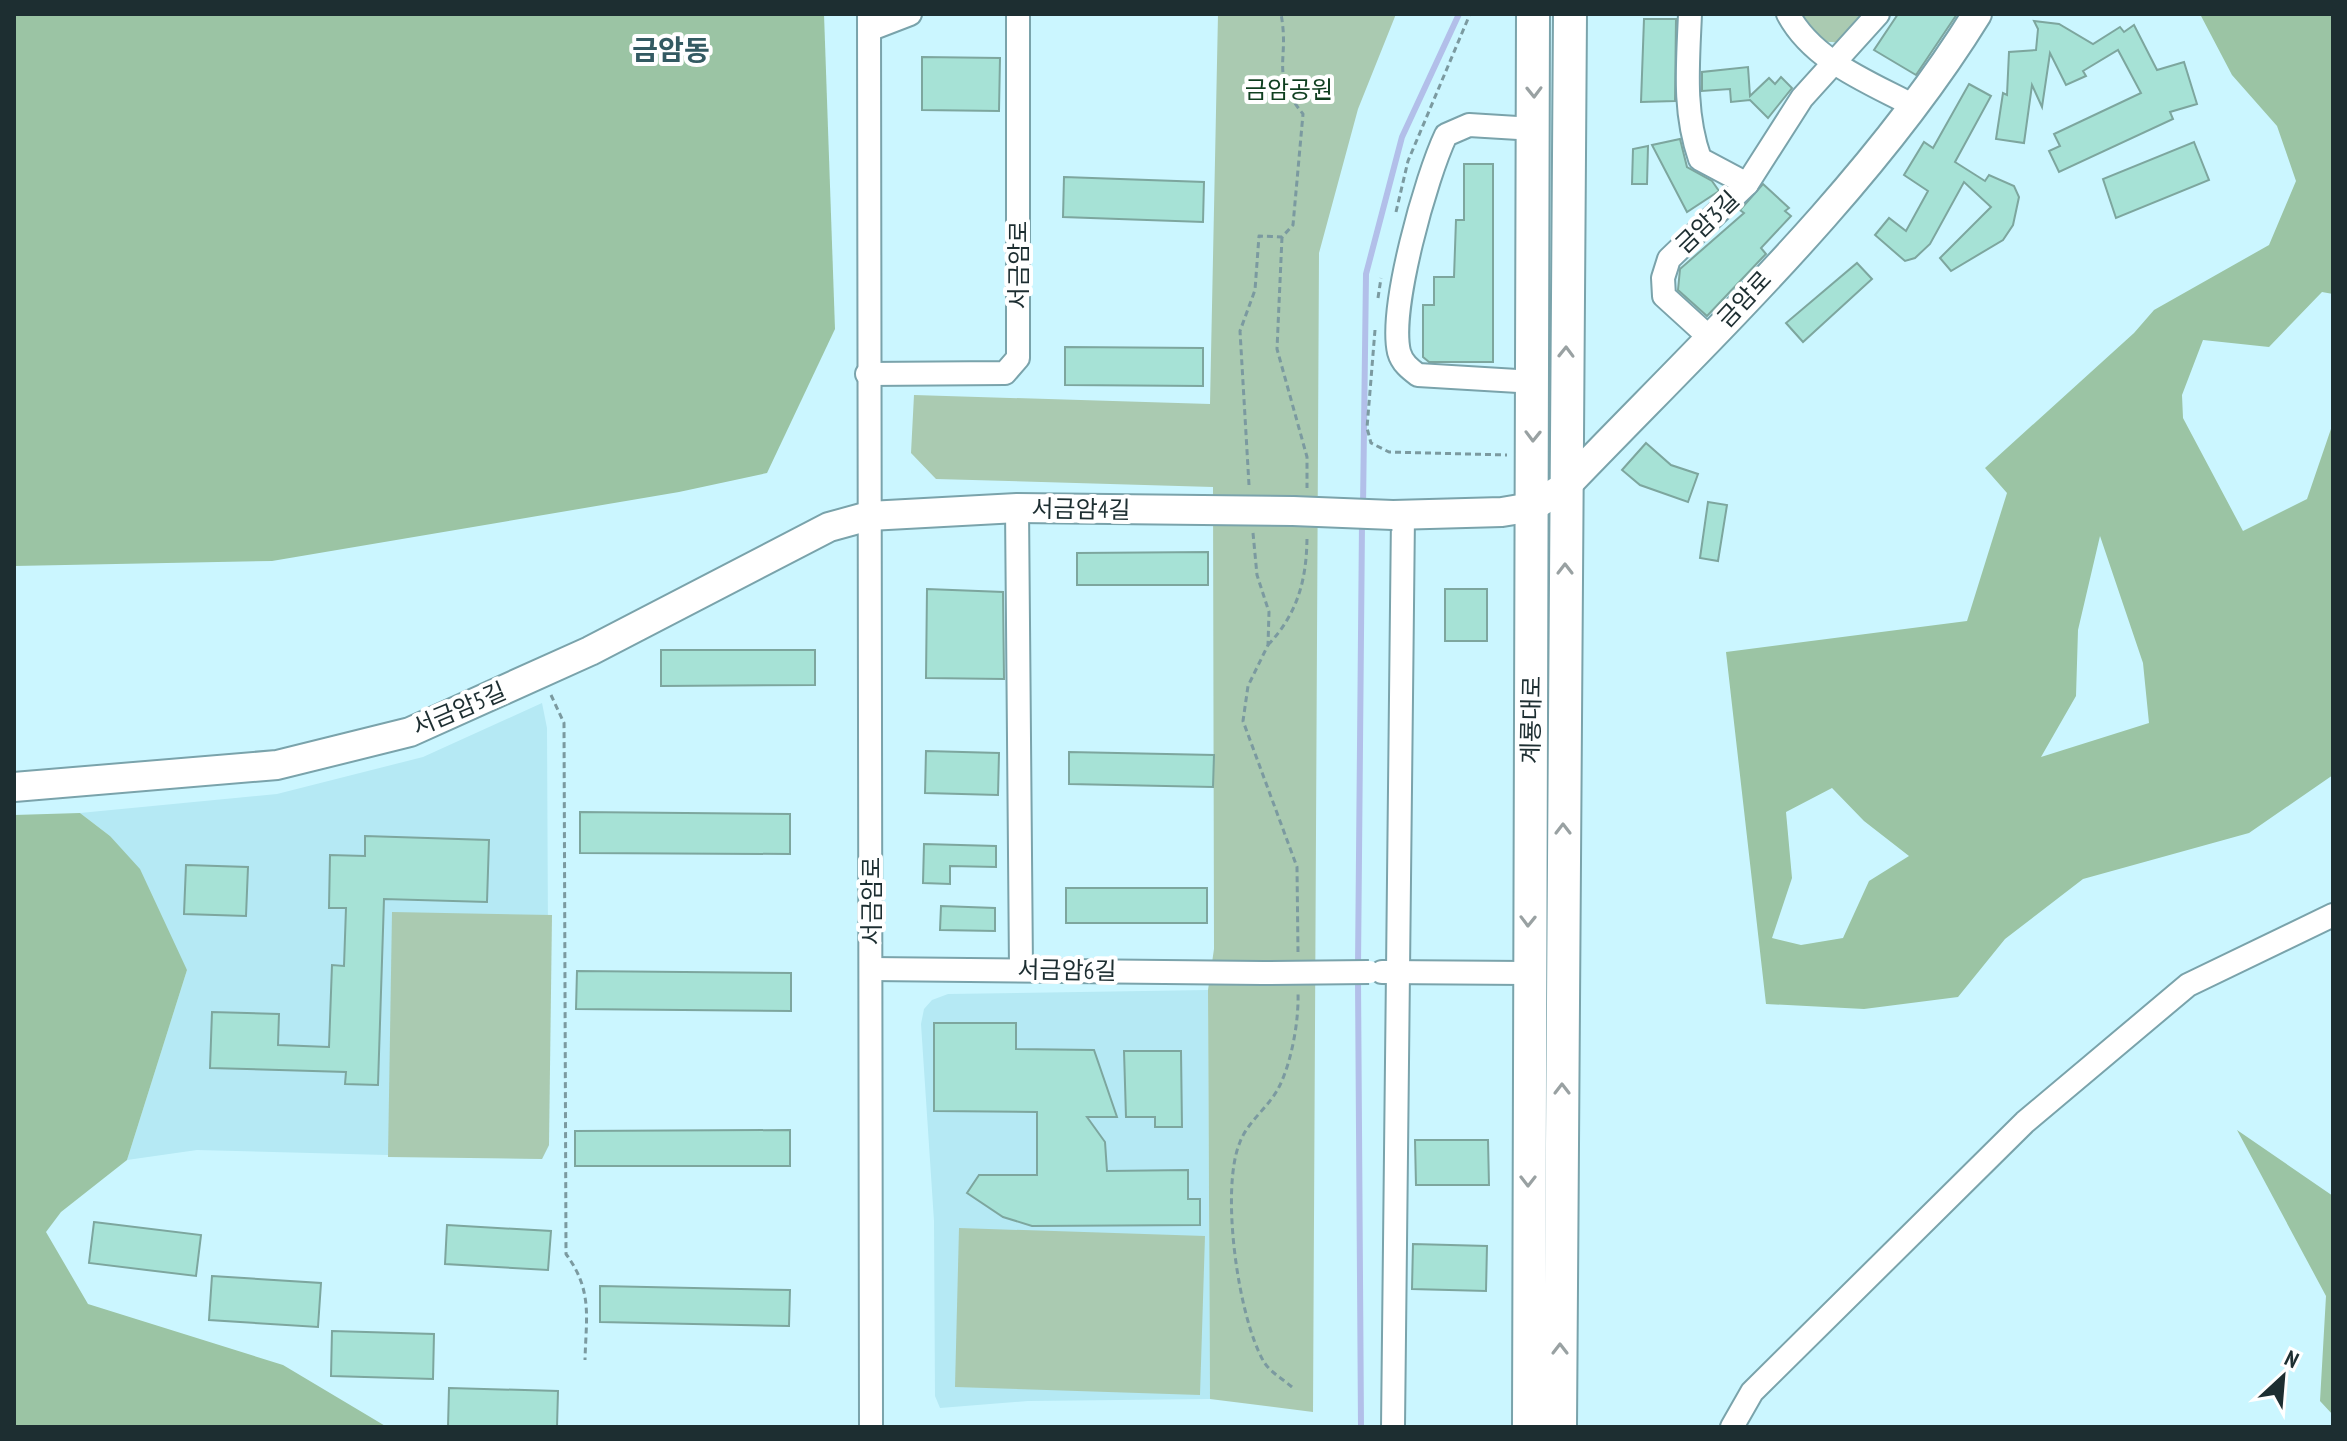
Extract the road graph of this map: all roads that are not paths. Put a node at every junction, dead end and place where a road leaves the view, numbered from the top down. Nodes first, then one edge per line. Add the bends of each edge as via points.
1 (910, 14) edge
2 (1018, 14) edge
3 (1533, 14) edge
4 (1570, 14) edge
5 (1690, 14) edge
6 (1788, 14) edge
7 (1878, 14) edge
8 (1977, 14) edge
9 (870, 21) edge
10 (1834, 63) junction
11 (1914, 106) junction
12 (1534, 129) junction
13 (1747, 184) junction
14 (1709, 337) junction
15 (867, 374) junction
16 (1533, 382) junction
17 (1566, 486) junction
18 (1532, 507) junction
19 (1017, 508) junction
20 (1398, 515) junction
21 (869, 516) junction
22 (14, 787) edge
23 (2333, 915) edge
24 (871, 969) junction
25 (1021, 969) junction
26 (1396, 972) junction
27 (1528, 973) junction
28 (871, 1427) edge
29 (1393, 1427) edge
30 (1529, 1427) edge
31 (1560, 1427) edge
32 (1732, 1427) edge

1 - 9 street, 서금암로
2 - 15 street, 서금암로 via 1018,358 1005,373
3 -> 12 main road, 계룡대로
17 -> 4 main road, 계룡대로
5 - 13 street, 금암3길 via 1686,104 1693,139 1700,159
6 - 10 street via 1799,35
7 - 10 street, 금암3길
8 - 11 street, 금암로
9 - 15 street, 서금암로
10 - 11 street
10 - 13 street, 금암3길 via 1802,98
11 - 14 street, 금암로 via 1839,197
12 - 16 main road, 계룡대로
12 - 16 street via 1469,125 1446,135 1414,230 1400,307 1399,351 1406,367 1418,375
13 - 14 street, 금암3길 via 1669,259 1663,278 1664,296
14 - 17 street, 금암로
15 - 21 street, 서금암로
16 -> 18 main road, 계룡대로
17 - 18 street
31 -> 17 main road, 계룡대로
18 - 20 street
18 -> 27 main road, 계룡대로
19 - 20 street, 서금암4길, bridge
19 - 21 street, 서금암4길
19 - 25 street
20 - 26 street
21 - 22 street, 서금암5길 via 829,527 542,673 410,732 277,765
21 - 24 street, 서금암로
23 - 32 street via 2188,985 2025,1122 1752,1392
24 - 25 street, 서금암6길
24 - 28 street, 서금암로
25 - 26 street, 서금암6길, bridge
26 - 27 street
26 - 29 street
27 -> 30 main road, 계룡대로

